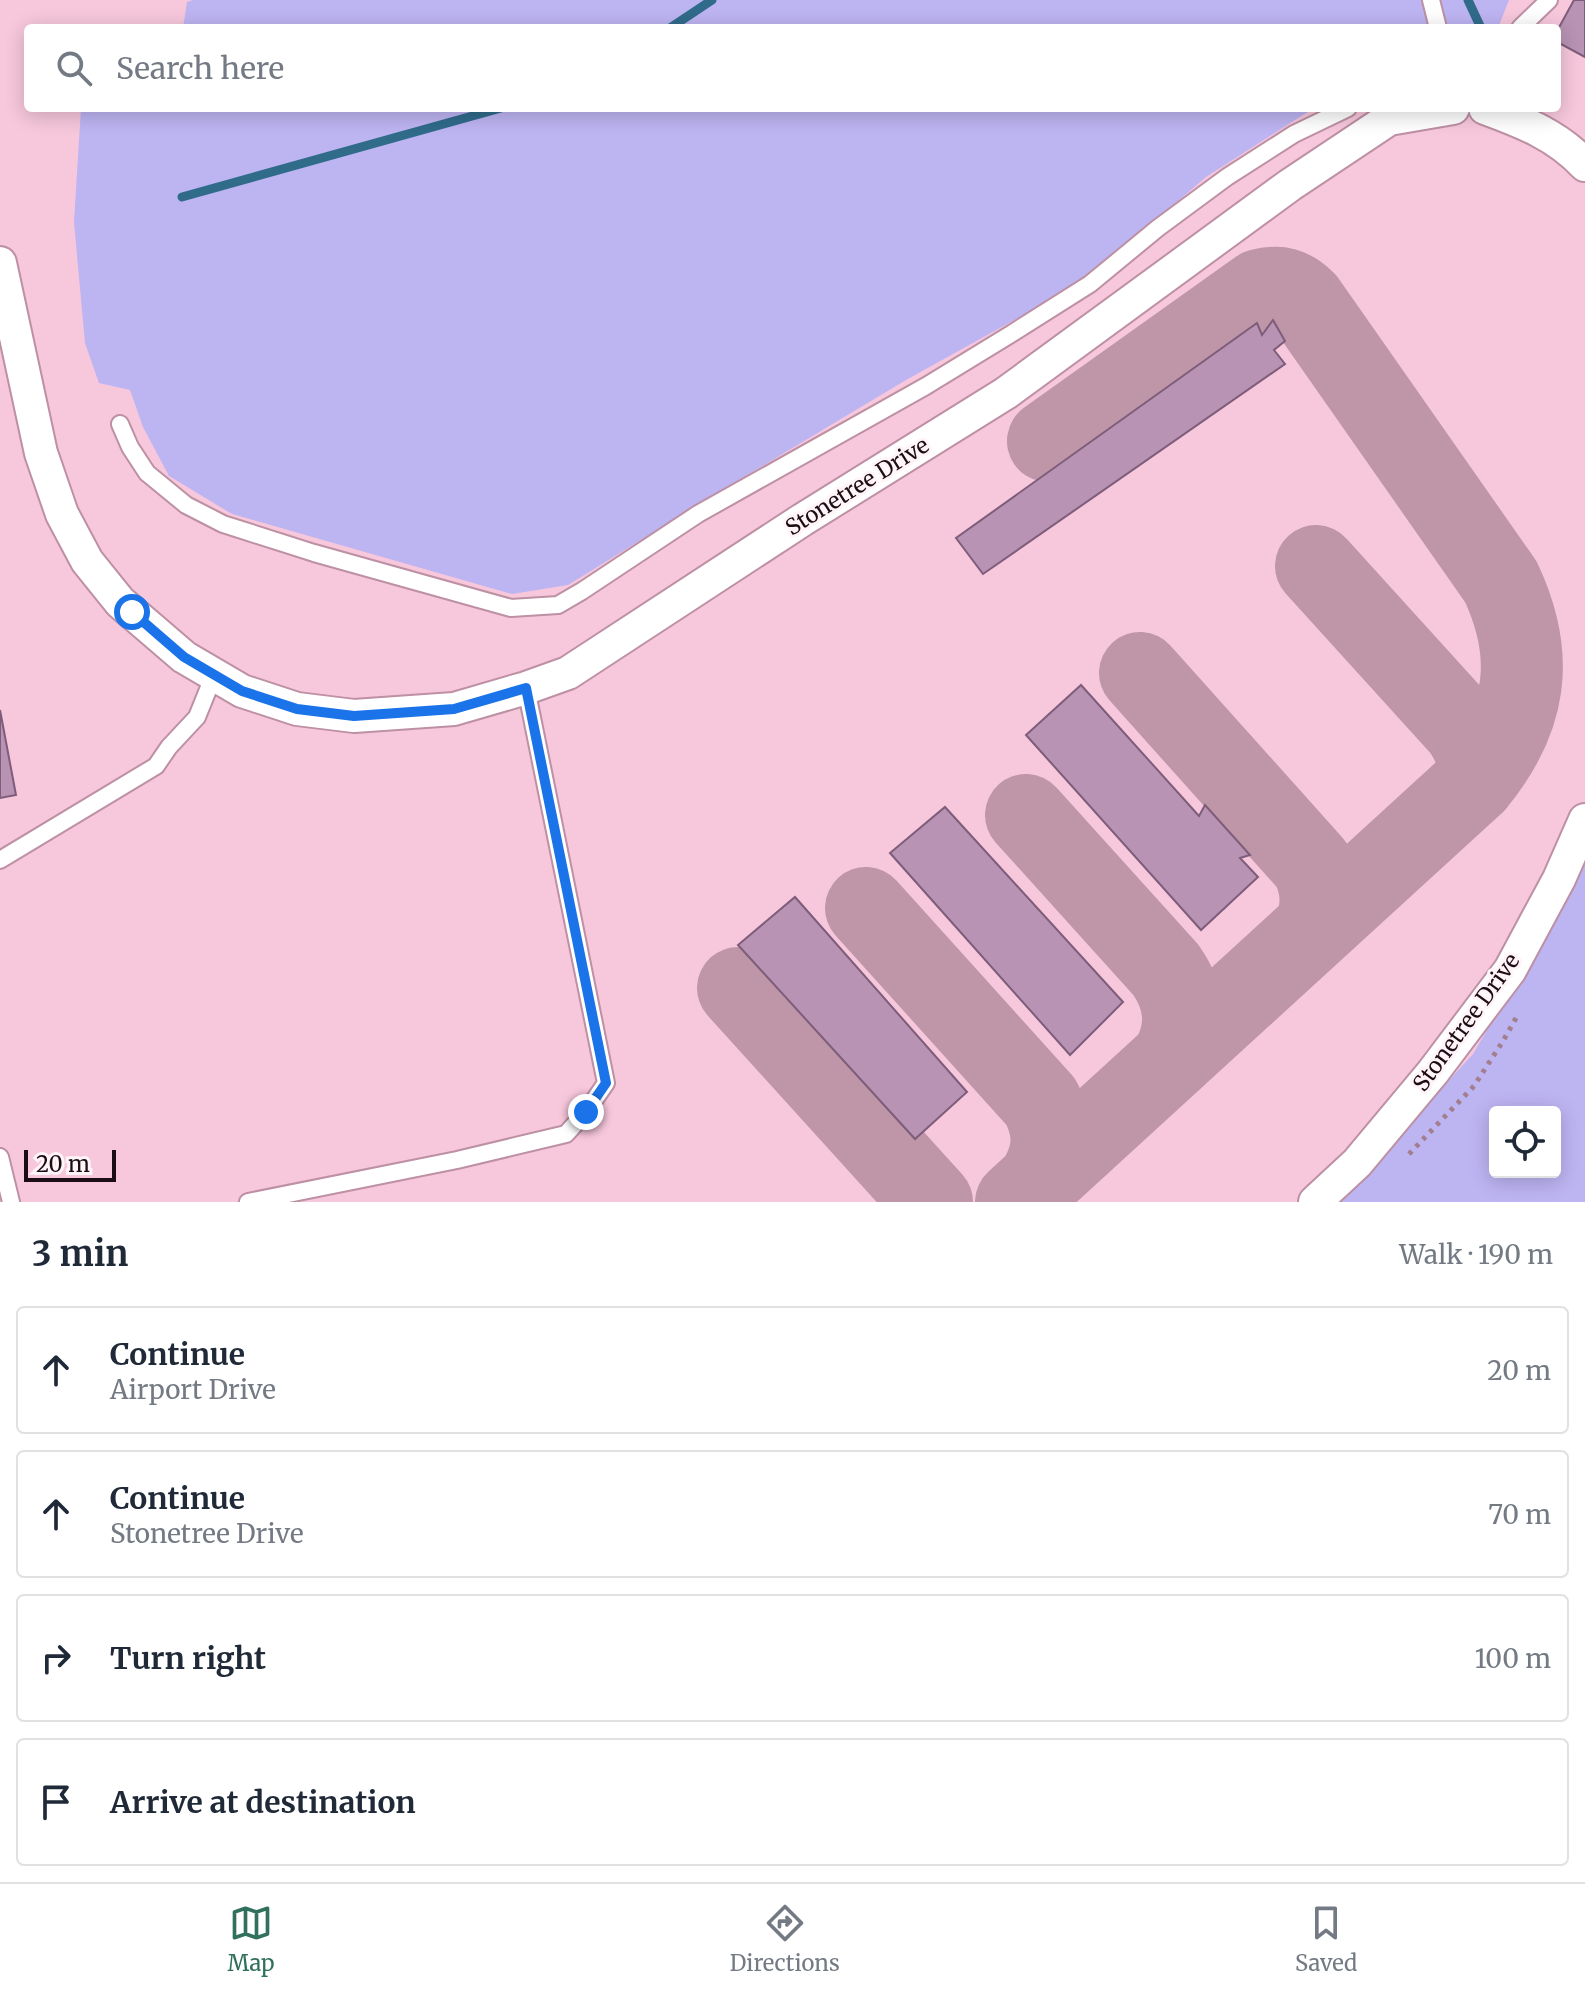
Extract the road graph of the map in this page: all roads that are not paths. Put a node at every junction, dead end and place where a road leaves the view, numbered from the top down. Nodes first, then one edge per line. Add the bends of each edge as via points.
1 (1431, 0) edge
2 (1549, 0) edge
3 (1437, 24) edge
4 (1524, 24) edge
5 (1340, 112) edge
6 (1430, 112) edge
7 (1496, 112) edge
8 (1585, 165) edge
9 (0, 263) edge
10 (120, 424) dead end
11 (214, 675) junction
12 (526, 688) junction
13 (1585, 820) edge
14 (0, 860) edge
15 (0, 1157) edge
16 (11, 1202) edge
17 (248, 1202) edge
18 (1315, 1202) edge

1 - 3 lane
2 - 4 lane
5 - 10 lane via 1227,177 1090,284 1011,334 698,514 558,605 511,608 223,524 186,505 147,473
6 - 12 street, Stonetree Drive via 1389,119 1006,393 568,673
7 - 8 street via 1529,124
9 - 11 street, Stonetree Drive via 41,453 62,514 87,561 120,602 184,657
11 - 12 street, Stonetree Drive via 242,691 297,709 354,716 454,709
11 - 14 lane via 197,717 156,766
12 - 17 lane via 606,1083 566,1134
13 - 18 street, Stonetree Drive via 1510,970 1433,1072
15 - 16 lane

